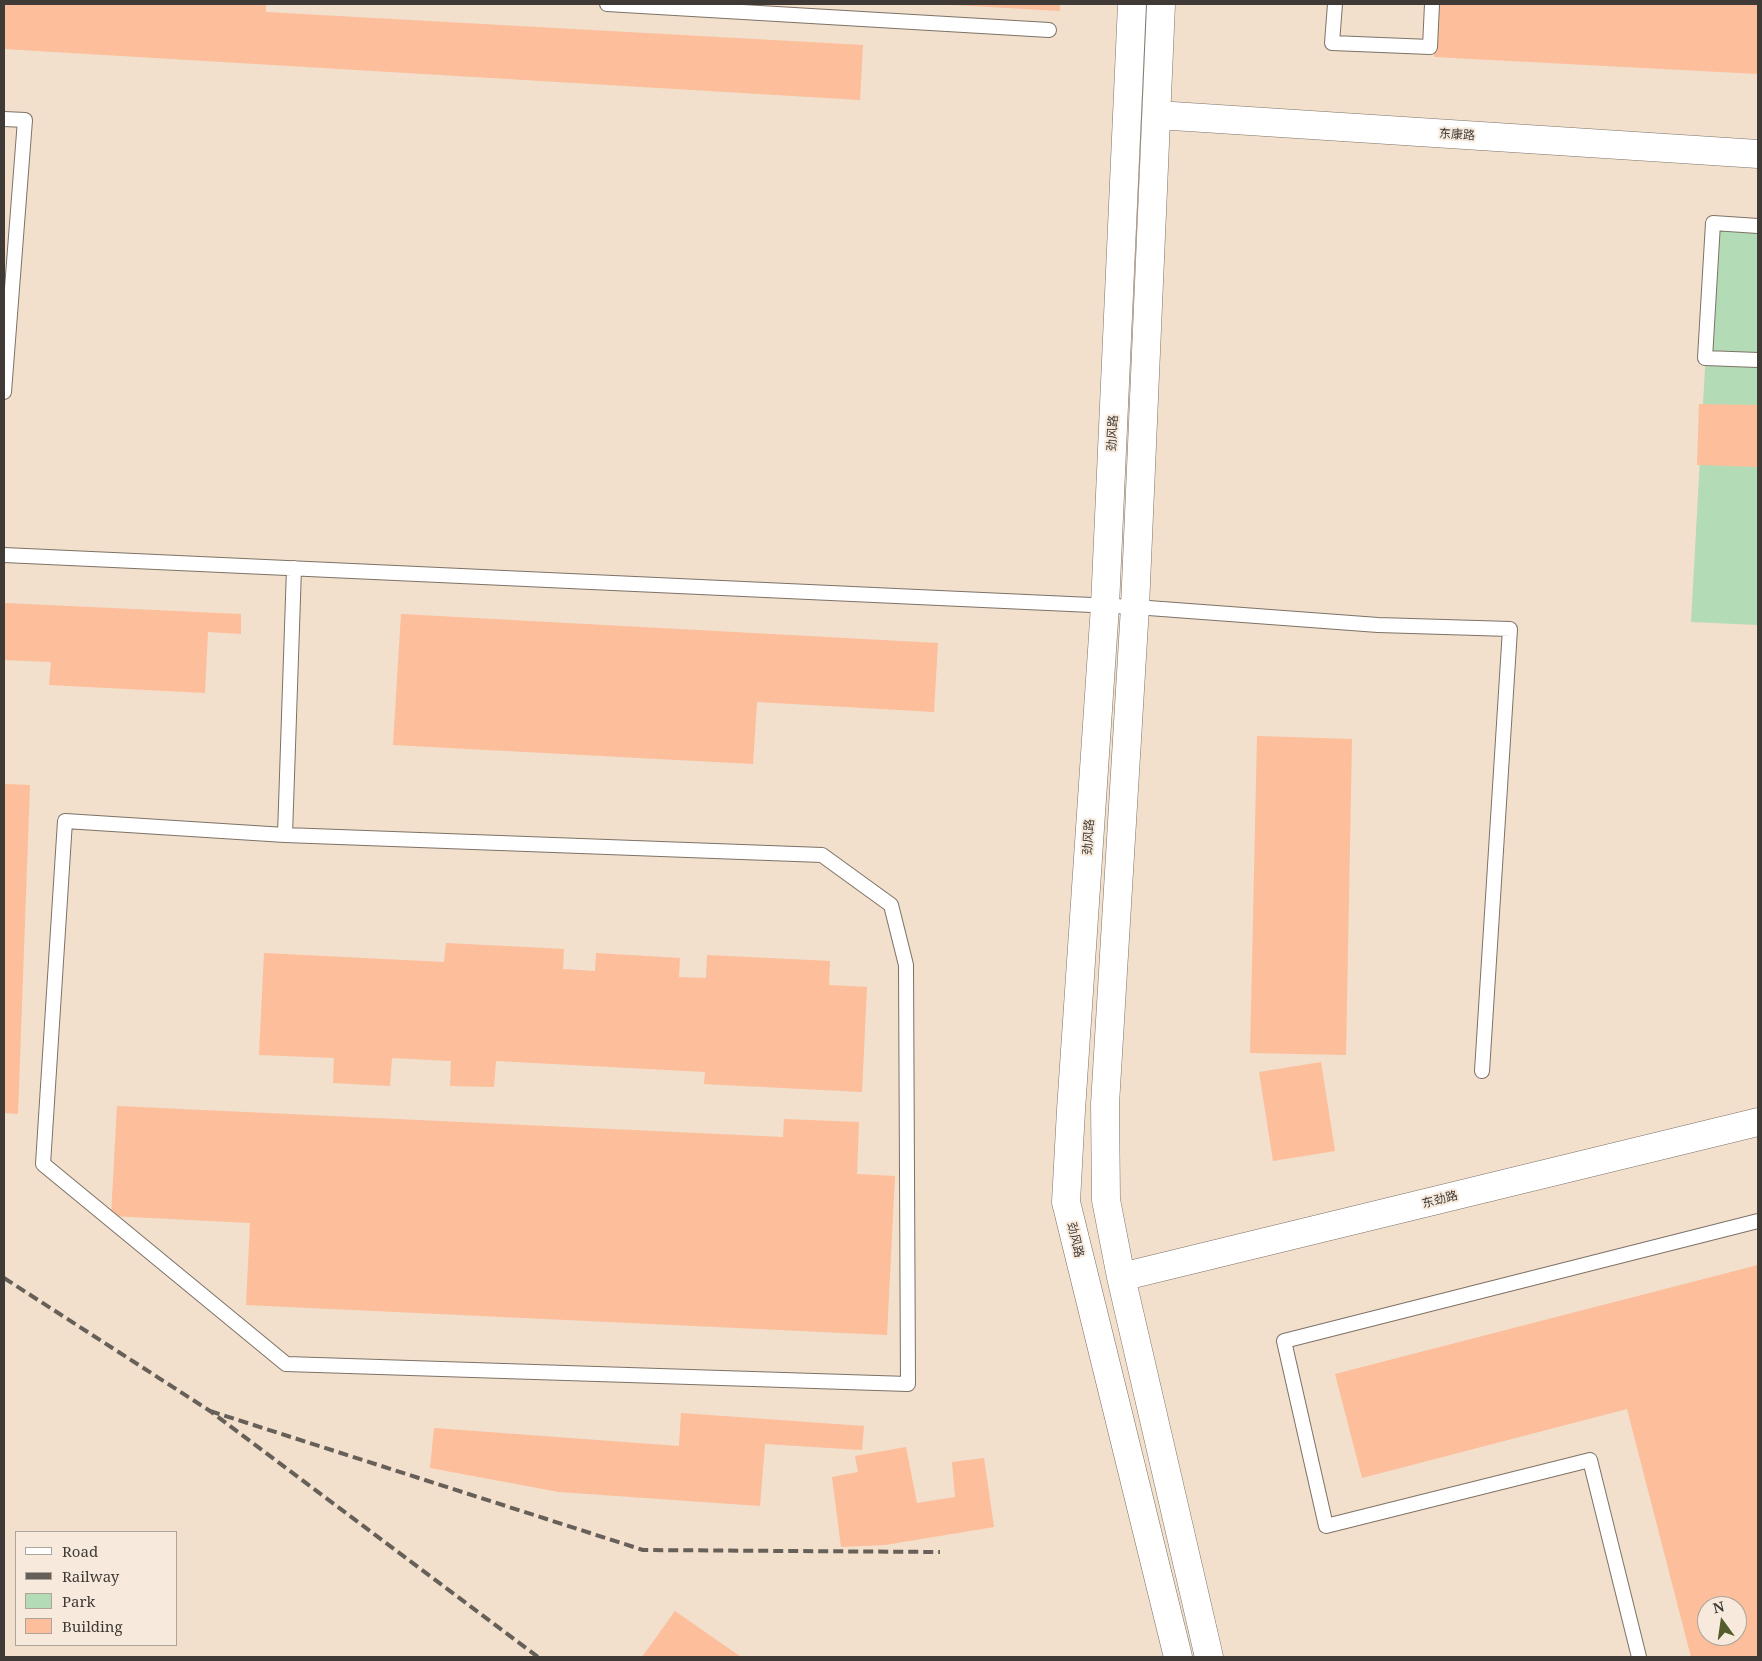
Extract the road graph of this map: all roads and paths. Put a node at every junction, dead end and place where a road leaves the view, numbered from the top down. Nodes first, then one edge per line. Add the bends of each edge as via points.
1 (607, 4) edge
2 (1132, 4) edge
3 (1161, 4) edge
4 (1334, 4) edge
5 (1432, 4) edge
6 (1049, 30) dead end
7 (1157, 115) junction
8 (4, 119) edge
9 (1758, 154) edge
10 (1758, 226) edge
11 (1758, 360) edge
12 (4, 392) edge
13 (4, 555) edge
14 (294, 568) junction
15 (1105, 606) junction
16 (1135, 607) junction
17 (285, 835) junction
18 (1482, 1071) dead end
19 (1758, 1122) edge
20 (1758, 1221) edge
21 (1121, 1277) junction
22 (1178, 1657) edge
23 (1209, 1657) edge
24 (1639, 1657) edge

1 - 6 lane
2 - 15 street, 劲风路
3 - 7 street
4 - 5 lane via 1332,43 1430,47
7 - 9 street, 东康路
7 - 16 street
8 - 12 lane via 25,120
10 - 11 lane via 1713,224 1705,358
13 - 14 lane
14 - 15 lane
14 - 17 lane
15 - 16 lane
15 - 22 street, 劲风路 via 1066,1202
16 - 18 lane via 1378,625 1510,629
16 - 21 street via 1105,1104 1106,1200
17 - 17 lane via 822,855 891,905 906,965 908,1384 286,1364 44,1164 65,821
19 - 21 street, 东劲路
20 - 24 lane via 1284,1341 1326,1526 1590,1460
21 - 23 street

